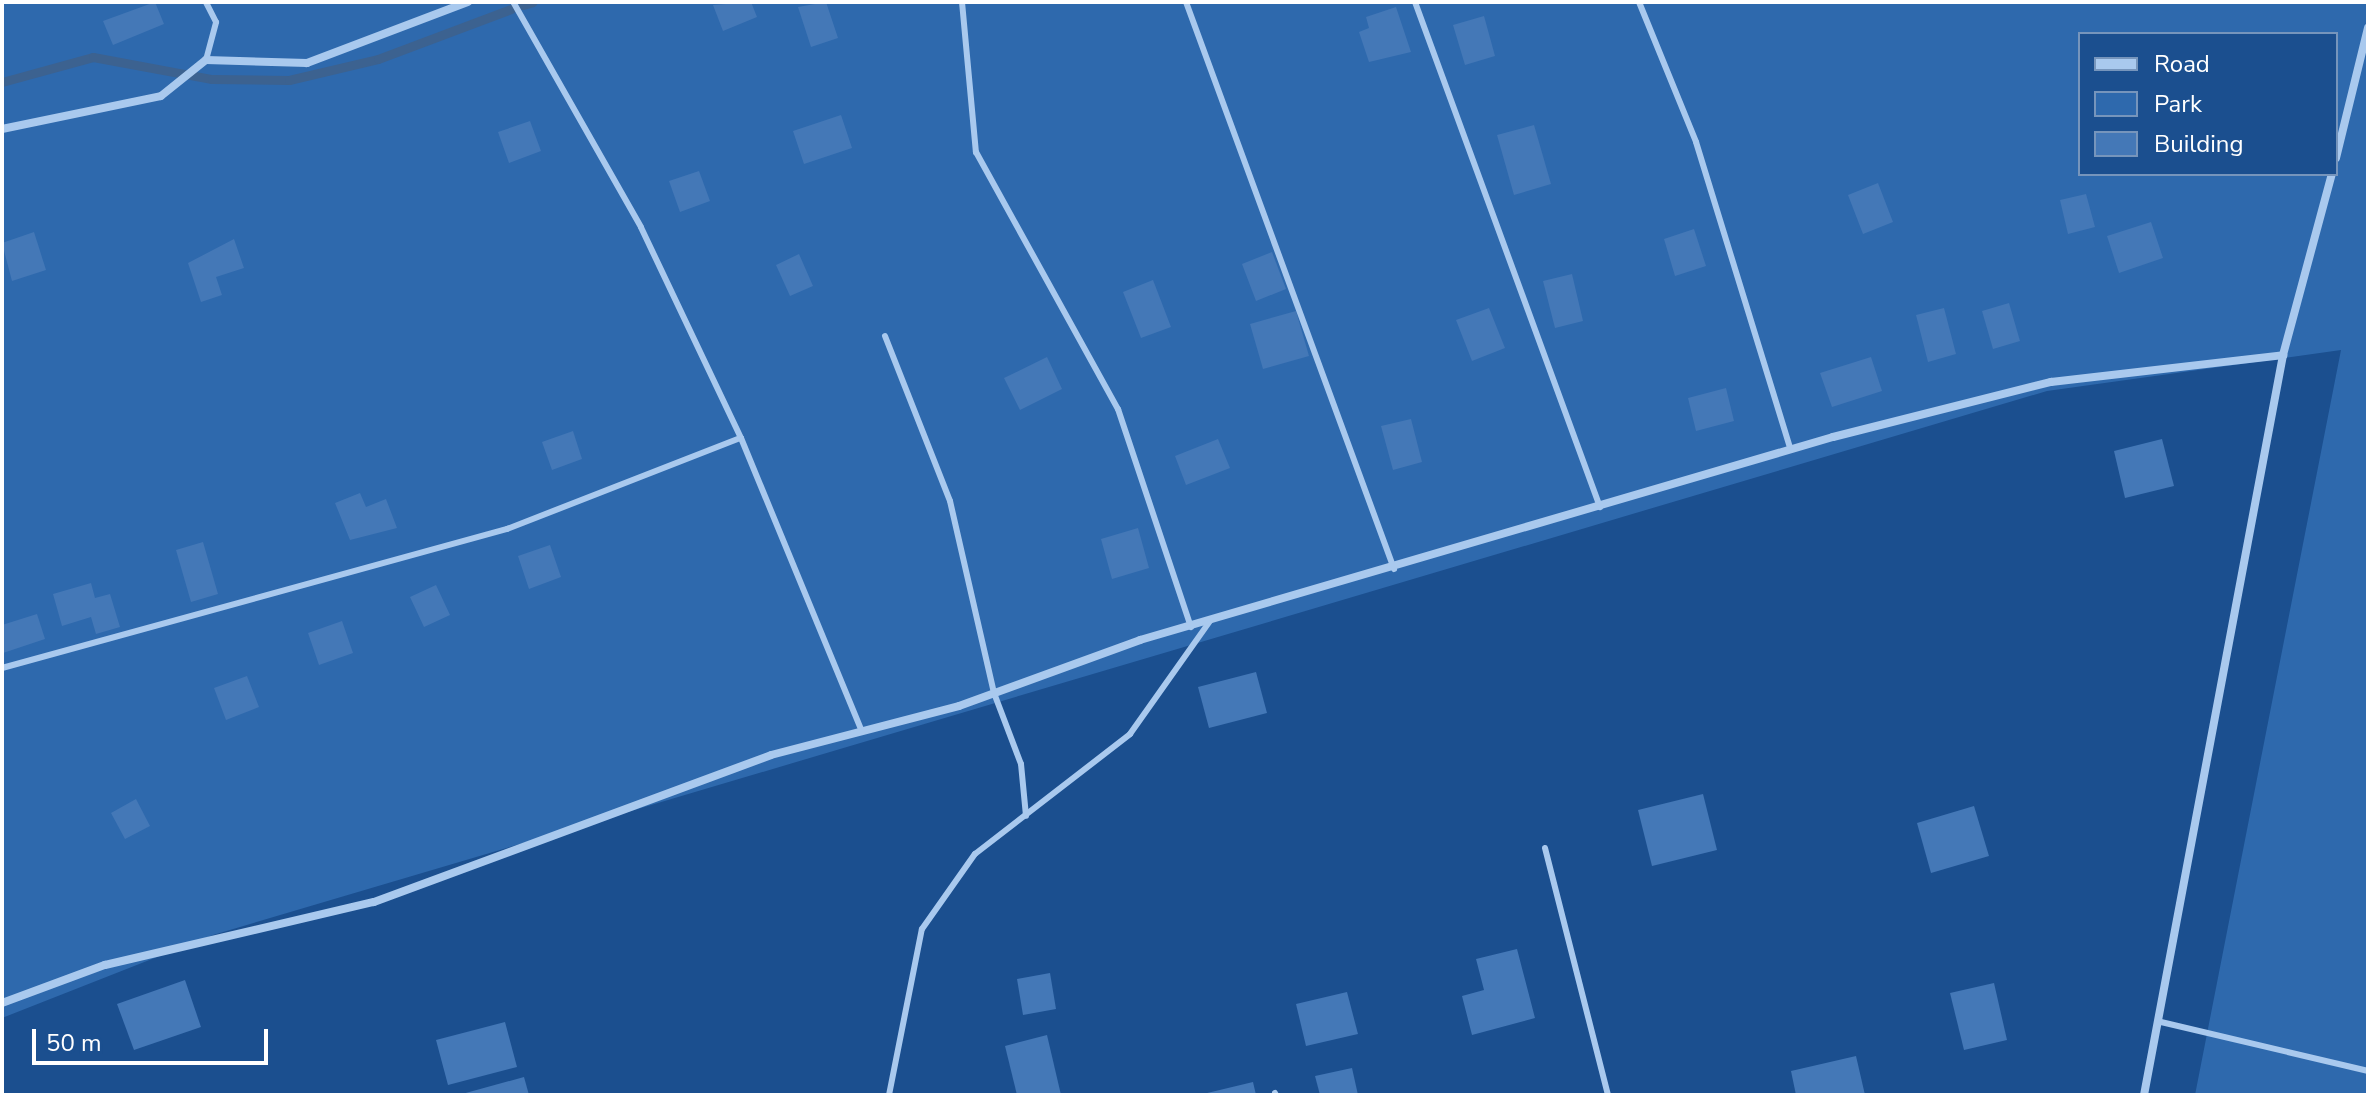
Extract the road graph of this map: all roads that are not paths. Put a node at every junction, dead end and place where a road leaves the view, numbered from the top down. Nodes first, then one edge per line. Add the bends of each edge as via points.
1 (206, 2) edge
2 (468, 2) edge
3 (513, 2) edge
4 (962, 2) edge
5 (1186, 2) edge
6 (1415, 2) edge
7 (1639, 2) edge
8 (2368, 28) edge
9 (202, 63) junction
10 (2, 129) edge
11 (2338, 150) edge
12 (2331, 176) edge
13 (885, 336) dead end
14 (2283, 355) junction
15 (741, 438) junction
16 (1791, 450) junction
17 (1600, 507) junction
18 (1394, 569) junction
19 (1210, 621) junction
20 (1191, 627) junction
21 (2, 668) edge
22 (994, 693) junction
23 (862, 731) junction
24 (1026, 816) junction
25 (1545, 848) dead end
26 (2, 1003) edge
27 (2161, 1022) junction
28 (2368, 1071) edge
29 (889, 1095) edge
30 (1608, 1095) edge
31 (2144, 1095) edge

1 - 9 lane via 216,22
2 - 9 street via 307,63
3 - 15 lane via 641,227
4 - 20 lane via 976,152 1118,409
5 - 18 lane
6 - 17 lane
7 - 16 lane via 1696,142
8 - 11 street
9 - 10 street via 161,96
12 - 14 street
13 - 22 lane via 950,501
14 - 16 street via 2051,382
14 - 27 street
15 - 21 lane via 507,529
15 - 23 lane
16 - 17 street
17 - 18 street
18 - 19 street
19 - 20 street
19 - 24 lane via 1130,734
20 - 22 street
22 - 23 street
22 - 24 lane via 1021,764
23 - 26 street via 771,755 374,902 105,965
24 - 29 lane via 975,854 922,929
25 - 30 lane
27 - 28 lane
27 - 31 street

